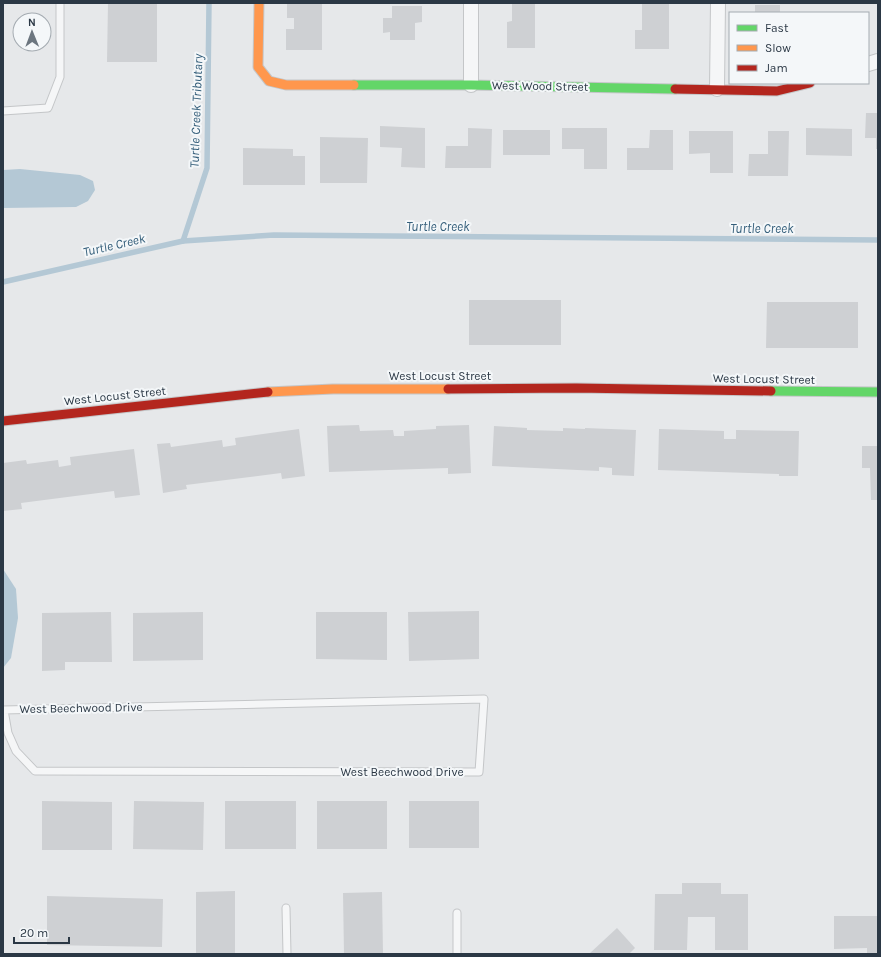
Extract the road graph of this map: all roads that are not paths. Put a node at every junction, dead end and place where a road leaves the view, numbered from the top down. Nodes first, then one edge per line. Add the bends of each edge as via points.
1 (60, 3) edge
2 (259, 3) edge
3 (471, 3) edge
4 (718, 3) edge
5 (806, 84) edge
6 (471, 85) junction
7 (717, 89) junction
8 (3, 111) edge
9 (878, 392) edge
10 (3, 421) edge
11 (3, 710) edge
12 (286, 908) dead end
13 (458, 913) dead end
14 (287, 954) edge
15 (457, 954) edge

1 - 8 lane via 60,77 48,108
2 - 6 street, West Wood Street via 258,67 269,81 286,85
3 - 6 street
4 - 7 street
5 - 7 street, West Wood Street via 777,91
6 - 7 street, West Wood Street
9 - 10 street, West Locust Street via 576,388 333,389 267,392
11 - 11 lane, West Beechwood Drive via 8,733 16,751 35,771 479,772 484,699
12 - 14 lane
13 - 15 lane

